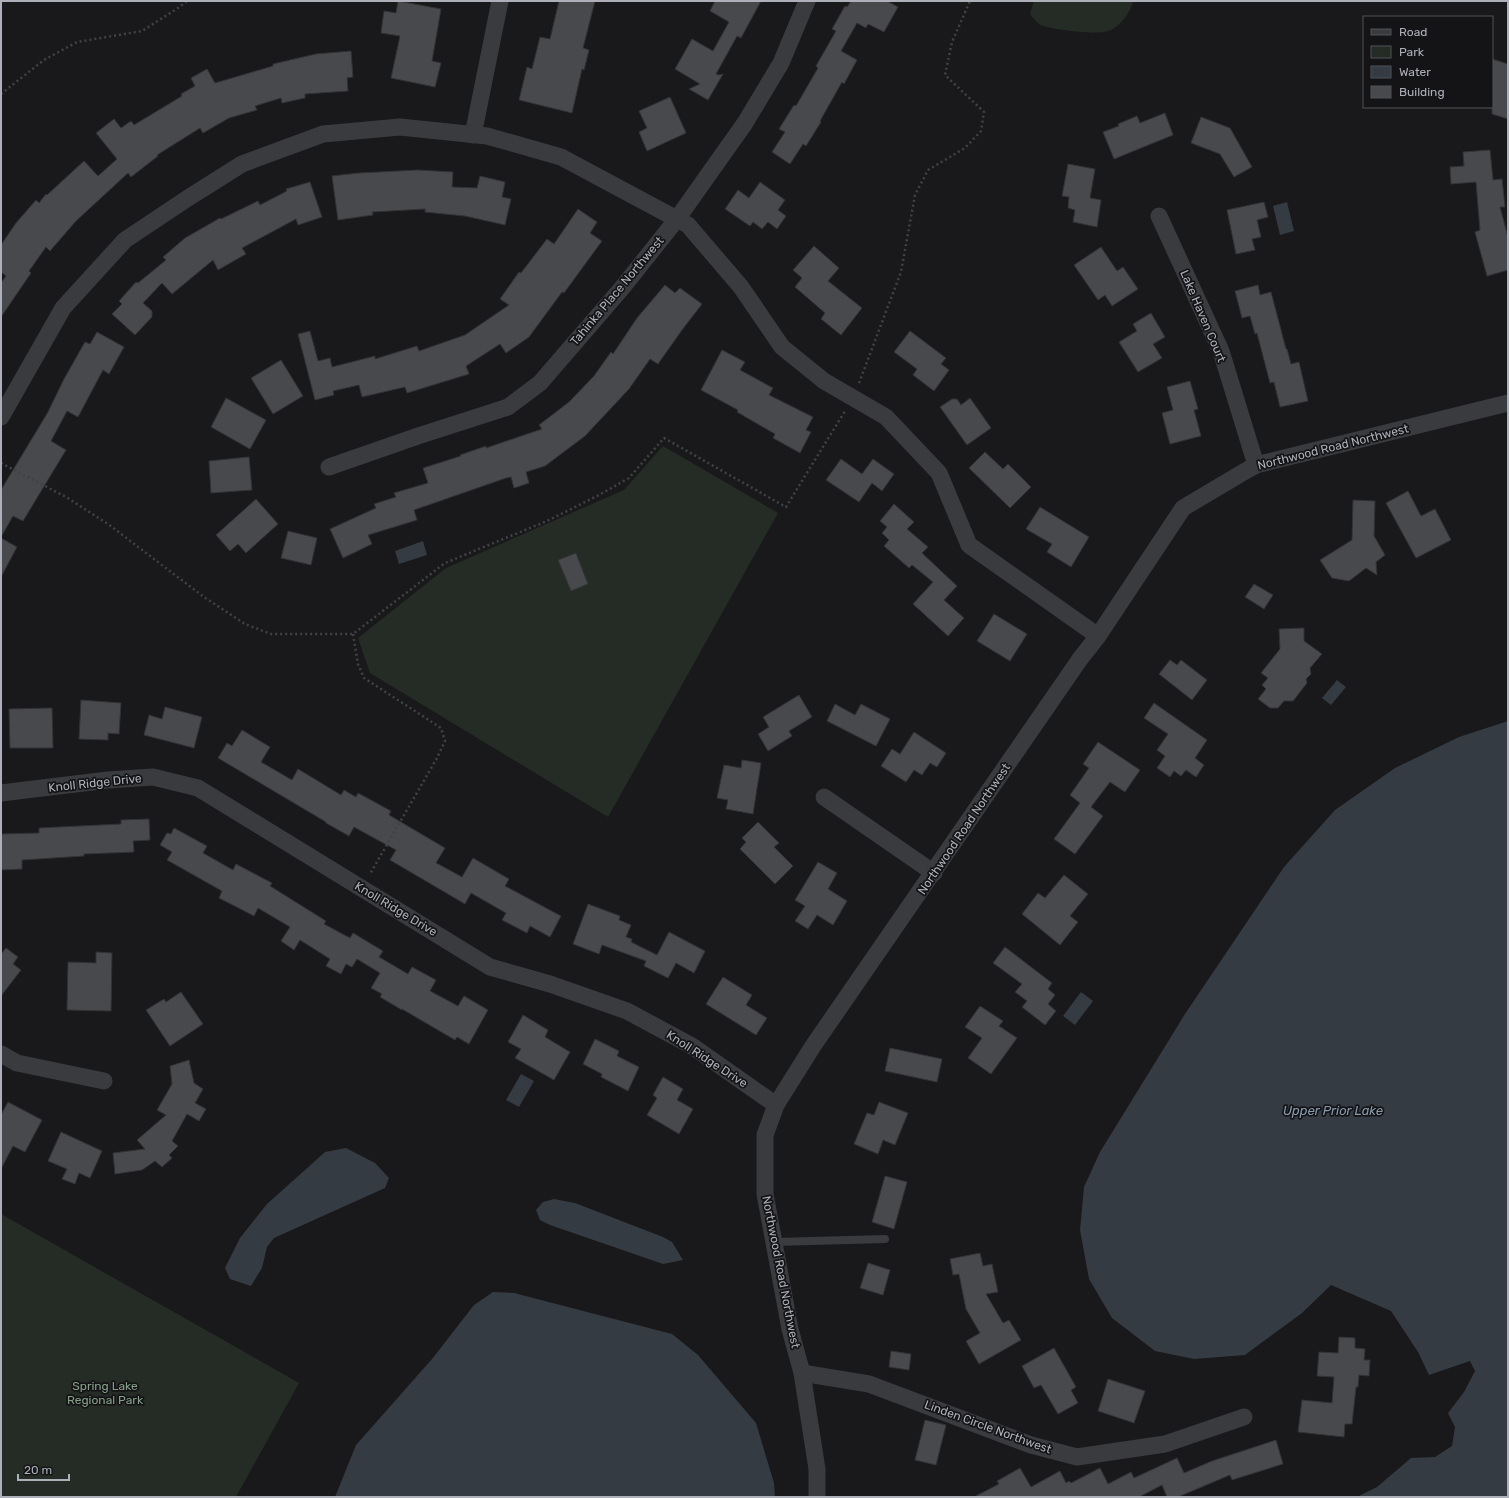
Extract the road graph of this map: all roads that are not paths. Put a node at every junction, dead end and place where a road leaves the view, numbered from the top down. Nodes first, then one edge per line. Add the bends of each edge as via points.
1 (500, 1) edge
2 (807, 1) edge
3 (473, 135) junction
4 (1159, 216) dead end
5 (677, 219) junction
6 (1508, 403) edge
7 (1, 417) edge
8 (1256, 465) junction
9 (329, 467) dead end
10 (1098, 636) junction
11 (1, 793) edge
12 (824, 797) dead end
13 (934, 873) junction
14 (1, 1054) edge
15 (104, 1081) dead end
16 (776, 1105) junction
17 (885, 1239) dead end
18 (775, 1242) junction
19 (802, 1373) junction
20 (1244, 1417) dead end
21 (817, 1497) edge

1 - 3 street
2 - 5 street, Tahinka Place Northwest via 777,70 745,122
3 - 5 street via 487,136 561,157
3 - 7 street via 400,127 323,134 242,164 125,240 63,308
4 - 8 street, Lake Haven Court via 1221,351
5 - 9 street, Tahinka Place Northwest via 622,288 540,383 508,407
5 - 10 street via 688,225 740,287 782,347 824,381 886,417 939,473 969,545
6 - 8 street, Northwood Road Northwest
8 - 10 street, Northwood Road Northwest via 1183,508
10 - 13 street, Northwood Road Northwest
11 - 16 street, Knoll Ridge Drive via 108,780 153,778 198,788 490,967 550,984 627,1011 692,1046
12 - 13 street
13 - 16 street, Northwood Road Northwest via 813,1046
14 - 15 street via 17,1063
16 - 18 street, Northwood Road Northwest via 765,1143 765,1194
17 - 18 lane
18 - 19 street, Northwood Road Northwest via 790,1329
19 - 20 street, Linden Circle Northwest via 869,1384 1031,1445 1076,1457 1165,1444
19 - 21 street, Northwood Road Northwest via 817,1469

